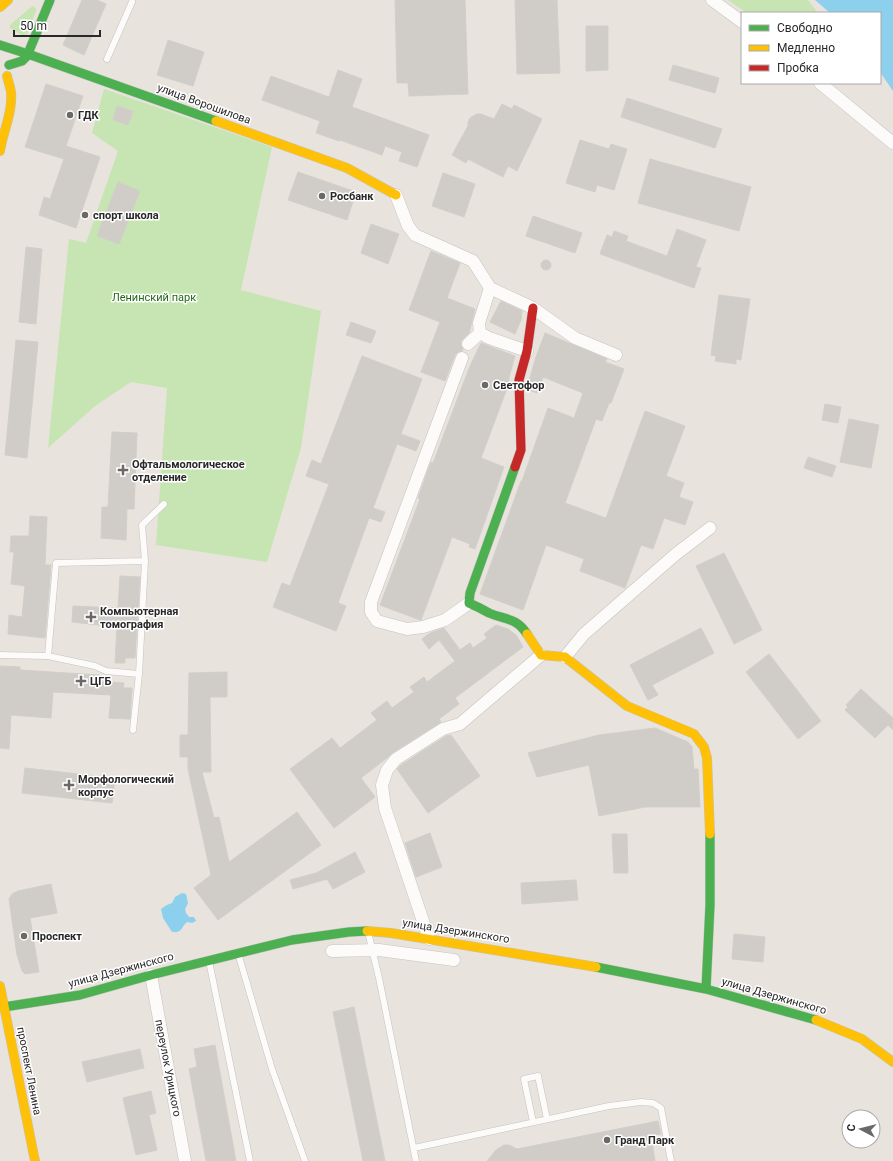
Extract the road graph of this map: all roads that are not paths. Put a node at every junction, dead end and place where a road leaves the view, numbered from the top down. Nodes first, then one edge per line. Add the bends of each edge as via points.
1 (8, 0) edge
2 (50, 0) edge
3 (712, 0) edge
4 (132, 1) edge
5 (0, 7) edge
6 (741, 21) edge
7 (0, 45) edge
8 (28, 54) junction
9 (107, 59) dead end
10 (47, 60) junction
11 (33, 67) dead end
12 (8, 72) junction
13 (17, 75) dead end
14 (821, 84) edge
15 (0, 85) edge
16 (893, 143) edge
17 (0, 145) edge
18 (0, 151) edge
19 (396, 194) joint
20 (490, 288) junction
21 (533, 308) junction
22 (480, 333) junction
23 (468, 344) dead end
24 (527, 350) junction
25 (616, 355) dead end
26 (462, 358) dead end
27 (164, 504) dead end
28 (710, 528) dead end
29 (145, 561) junction
30 (469, 603) junction
31 (0, 654) edge
32 (541, 655) junction
33 (48, 656) junction
34 (565, 657) junction
35 (139, 674) junction
36 (133, 730) dead end
37 (368, 931) junction
38 (429, 939) junction
39 (373, 950) junction
40 (332, 951) dead end
41 (238, 952) junction
42 (209, 960) junction
43 (454, 960) dead end
44 (151, 975) junction
45 (0, 986) edge
46 (706, 989) junction
47 (4, 1007) junction
48 (4, 1033) edge
49 (893, 1062) edge
50 (547, 1119) junction
51 (533, 1122) junction
52 (414, 1148) junction
53 (35, 1161) edge
54 (186, 1161) edge
55 (250, 1161) edge
56 (305, 1161) edge
57 (416, 1161) edge
58 (671, 1161) edge

1 - 5 main road
2 - 8 main road
3 - 6 street
4 - 9 lane
7 - 8 main road, улица Ворошилова
7 - 12 main road via 8,56
8 - 10 main road, улица Ворошилова
8 - 12 main road
10 - 11 main road
10 - 19 main road, улица Ворошилова via 347,168
12 - 13 main road
12 - 15 main road
12 - 17 main road via 11,97
14 - 16 street
17 - 18 main road
19 - 20 street via 408,226 415,235 473,261
20 - 21 street
20 - 22 street via 479,323
21 - 24 main road
21 - 25 street via 575,338
22 - 23 street
22 - 24 street
24 - 30 main road via 519,380 521,450 470,592
26 - 30 street via 371,602 371,612 377,621 407,628 445,620
27 - 29 lane via 142,525
28 - 34 street via 584,634
29 - 33 lane via 56,563
29 - 35 lane
30 - 32 main road via 513,620 523,628
31 - 33 lane
32 - 34 main road
32 - 38 street via 460,724 443,729 396,759 387,770 382,785 385,808
33 - 35 lane via 95,666 106,671
34 - 46 main road via 627,706 694,734 706,750 712,860
35 - 36 lane
37 - 38 main road, улица Дзержинского
37 - 39 lane
37 - 41 main road, улица Дзержинского via 321,935
38 - 46 main road, улица Дзержинского
39 - 40 street
39 - 43 street
39 - 52 lane
41 - 42 main road, улица Дзержинского
41 - 56 lane via 272,1069
42 - 44 main road, улица Дзержинского
42 - 55 lane
44 - 47 main road, улица Дзержинского via 80,995
44 - 54 street, переулок Урицкого
45 - 47 main road, проспект Ленина
46 - 49 main road, улица Дзержинского via 811,1018 862,1040
47 - 48 main road, проспект Ленина
48 - 53 main road, проспект Ленина
50 - 51 lane
50 - 51 lane via 538,1076 524,1079
50 - 58 lane via 609,1106 653,1103 661,1108
51 - 52 lane
52 - 57 lane

